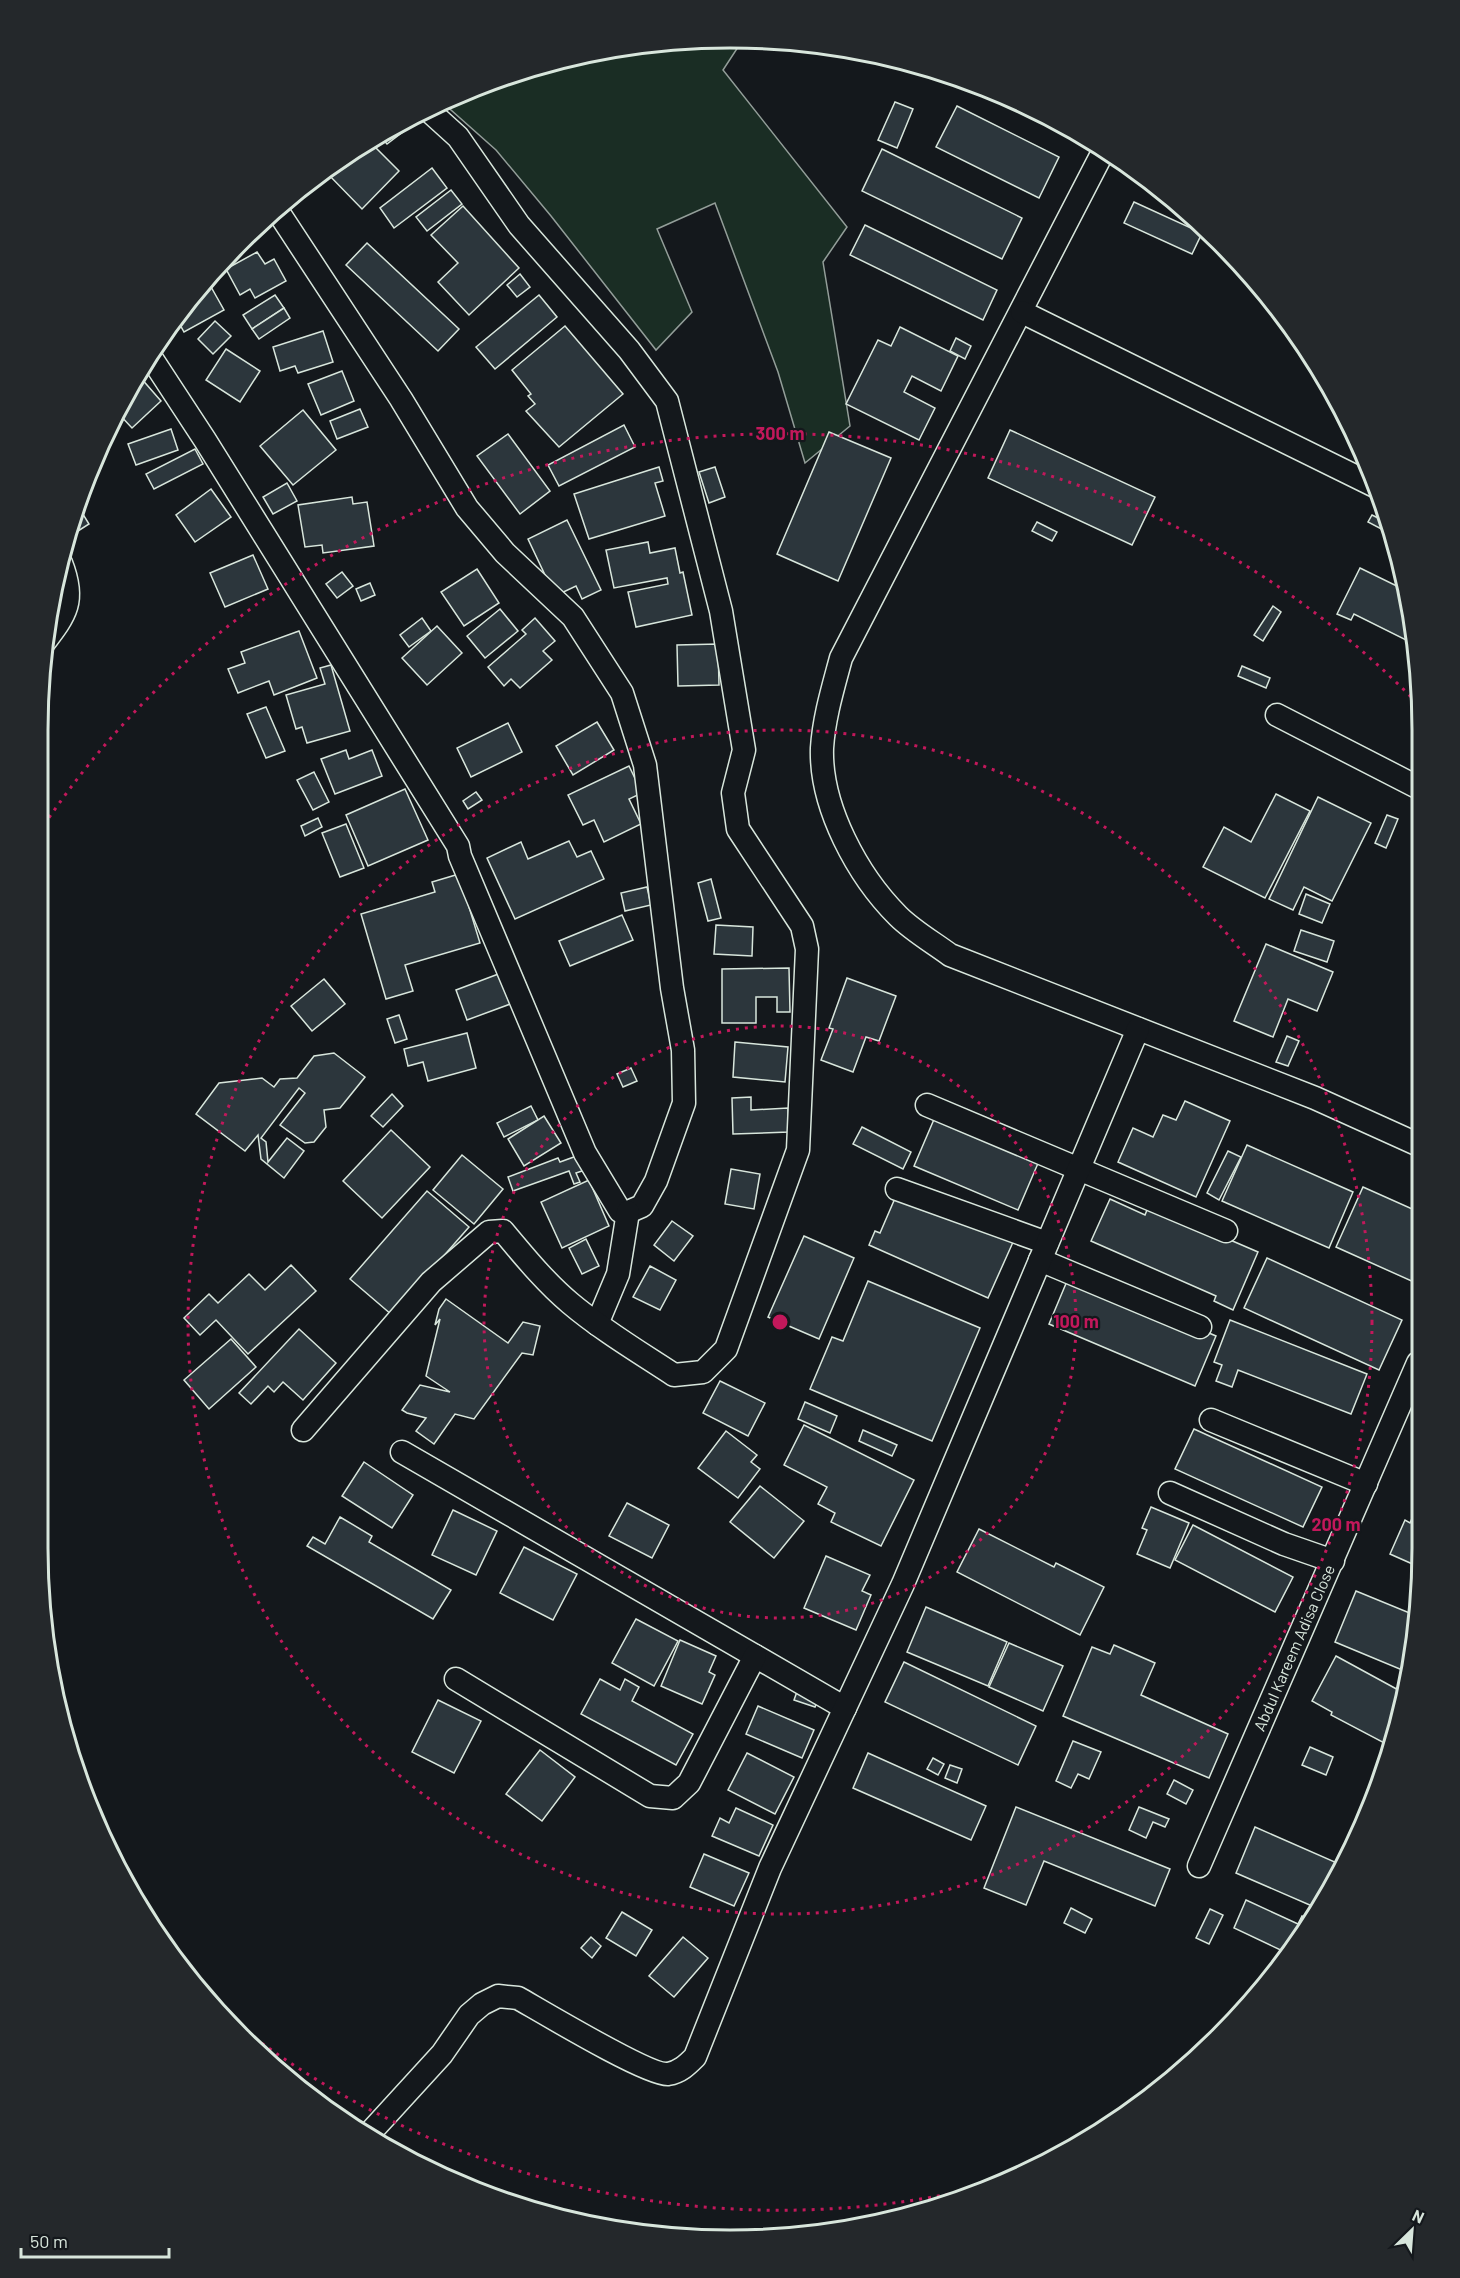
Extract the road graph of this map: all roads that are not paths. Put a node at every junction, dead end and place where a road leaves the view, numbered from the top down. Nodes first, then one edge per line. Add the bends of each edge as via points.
1 (434, 115) edge
2 (1100, 157) edge
3 (281, 216) edge
4 (1022, 312) junction
5 (155, 364) edge
6 (1365, 481) edge
7 (66, 575) edge
8 (56, 628) edge
9 (1277, 715) dead end
10 (1412, 785) edge
11 (1138, 1029) junction
12 (927, 1105) dead end
13 (1412, 1142) edge
14 (1078, 1170) junction
15 (897, 1189) dead end
16 (628, 1212) junction
17 (1226, 1231) dead end
18 (1044, 1252) junction
19 (597, 1324) junction
20 (1200, 1327) dead end
21 (1412, 1377) edge
22 (1211, 1420) dead end
23 (303, 1430) dead end
24 (402, 1452) dead end
25 (1366, 1484) junction
26 (1170, 1493) dead end
27 (1333, 1561) junction
28 (755, 1656) junction
29 (456, 1679) dead end
30 (844, 1708) junction
31 (1199, 1866) dead end
32 (373, 2129) edge

1 - 19 street via 458,137 519,225 629,350 667,401 721,611 744,750 733,793 738,829 802,926 807,949 798,1150 726,1349 703,1372 674,1375
2 - 4 street
3 - 16 street via 467,508 505,552 573,617 622,693 645,765 683,1050 684,1103 656,1181 642,1206
4 - 6 street
4 - 11 street via 841,658 828,705 822,750 828,799 870,884 900,918 951,955
5 - 16 street via 458,846 585,1153 620,1211
7 - 8 street via 69,582 65,616
9 - 10 street
11 - 13 street via 1315,1098
11 - 14 street
12 - 14 street
14 - 17 street
14 - 18 street
15 - 18 street
16 - 19 street via 618,1274
18 - 20 street
18 - 30 street via 903,1584
19 - 23 street via 569,1302 503,1231 489,1232 430,1282
21 - 25 street, Abdul Kareem Adisa Close
22 - 25 street
24 - 28 street
25 - 27 street, Abdul Kareem Adisa Close
26 - 27 street via 1284,1544
27 - 31 street, Abdul Kareem Adisa Close
28 - 29 street via 689,1783 673,1798 650,1796
28 - 30 street
30 - 32 street via 770,1868 695,2057 683,2069 666,2074 627,2059 518,1998 498,1996 470,2015 442,2054

